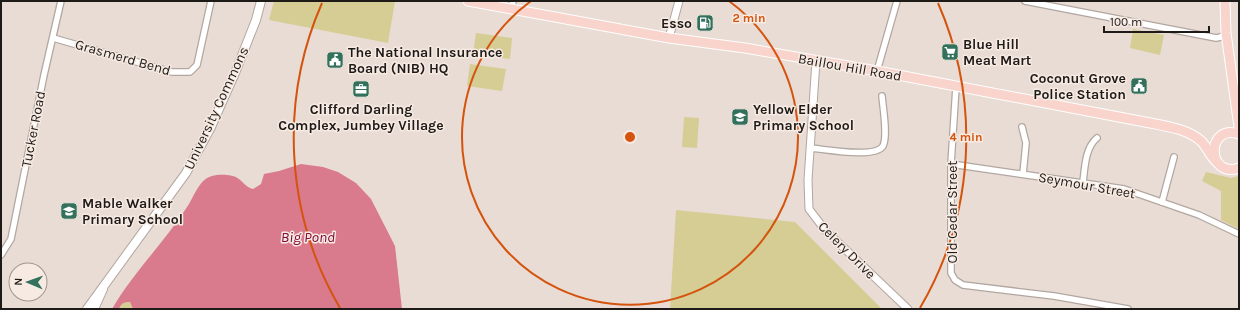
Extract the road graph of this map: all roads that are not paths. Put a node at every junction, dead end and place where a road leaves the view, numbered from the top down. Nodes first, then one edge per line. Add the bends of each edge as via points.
1 (61, 1) edge
2 (211, 1) edge
3 (261, 1) edge
4 (468, 1) edge
5 (679, 1) edge
6 (896, 1) edge
7 (1025, 1) edge
8 (1225, 1) edge
9 (512, 5) edge
10 (1226, 33) junction
11 (53, 38) junction
12 (669, 38) junction
13 (816, 61) junction
14 (877, 72) junction
15 (956, 87) junction
16 (882, 96) dead end
17 (1022, 126) dead end
18 (1239, 127) edge
19 (1239, 134) edge
20 (1097, 138) dead end
21 (810, 148) junction
22 (1174, 157) dead end
23 (1218, 163) junction
24 (952, 164) junction
25 (1239, 168) edge
26 (1023, 174) junction
27 (1083, 182) junction
28 (1162, 202) junction
29 (1239, 234) edge
30 (1, 255) edge
31 (103, 286) junction
32 (87, 309) edge
33 (94, 309) edge
34 (908, 309) edge
35 (1128, 309) edge

1 - 11 street, Tucker Road
2 - 11 street, Grasmerd Bend via 197,65 190,72 172,72
3 - 31 main road, University Commons via 235,73 186,173
4 - 9 main road, Baillou Hill Road
5 - 12 street
6 - 14 street
7 - 10 street via 1216,38 1221,38
8 - 10 main road
9 - 12 main road, Baillou Hill Road
10 - 18 main road
11 - 30 street, Tucker Road via 11,239
12 - 13 main road, Baillou Hill Road
13 - 14 main road, Baillou Hill Road
13 - 21 street, Celery Drive
14 - 15 main road, Baillou Hill Road
15 - 23 main road, Baillou Hill Road via 1179,130 1199,140
15 - 24 street, Old Cedar Street
16 - 21 street via 885,137 879,150 864,153
17 - 26 street via 1026,137
19 - 23 main road via 1226,133 1216,140 1213,152
20 - 27 street via 1089,149
21 - 34 street, Celery Drive via 808,195 814,217
22 - 28 street
23 - 25 main road via 1229,169
24 - 26 street, Seymour Street
24 - 35 street, Old Cedar Street via 951,273 955,280 963,285 1054,296
26 - 27 street, Seymour Street
27 - 28 street, Seymour Street via 1124,189
28 - 29 street, Seymour Street via 1199,215
31 - 32 main road, University Commons
31 - 33 main road, University Commons

